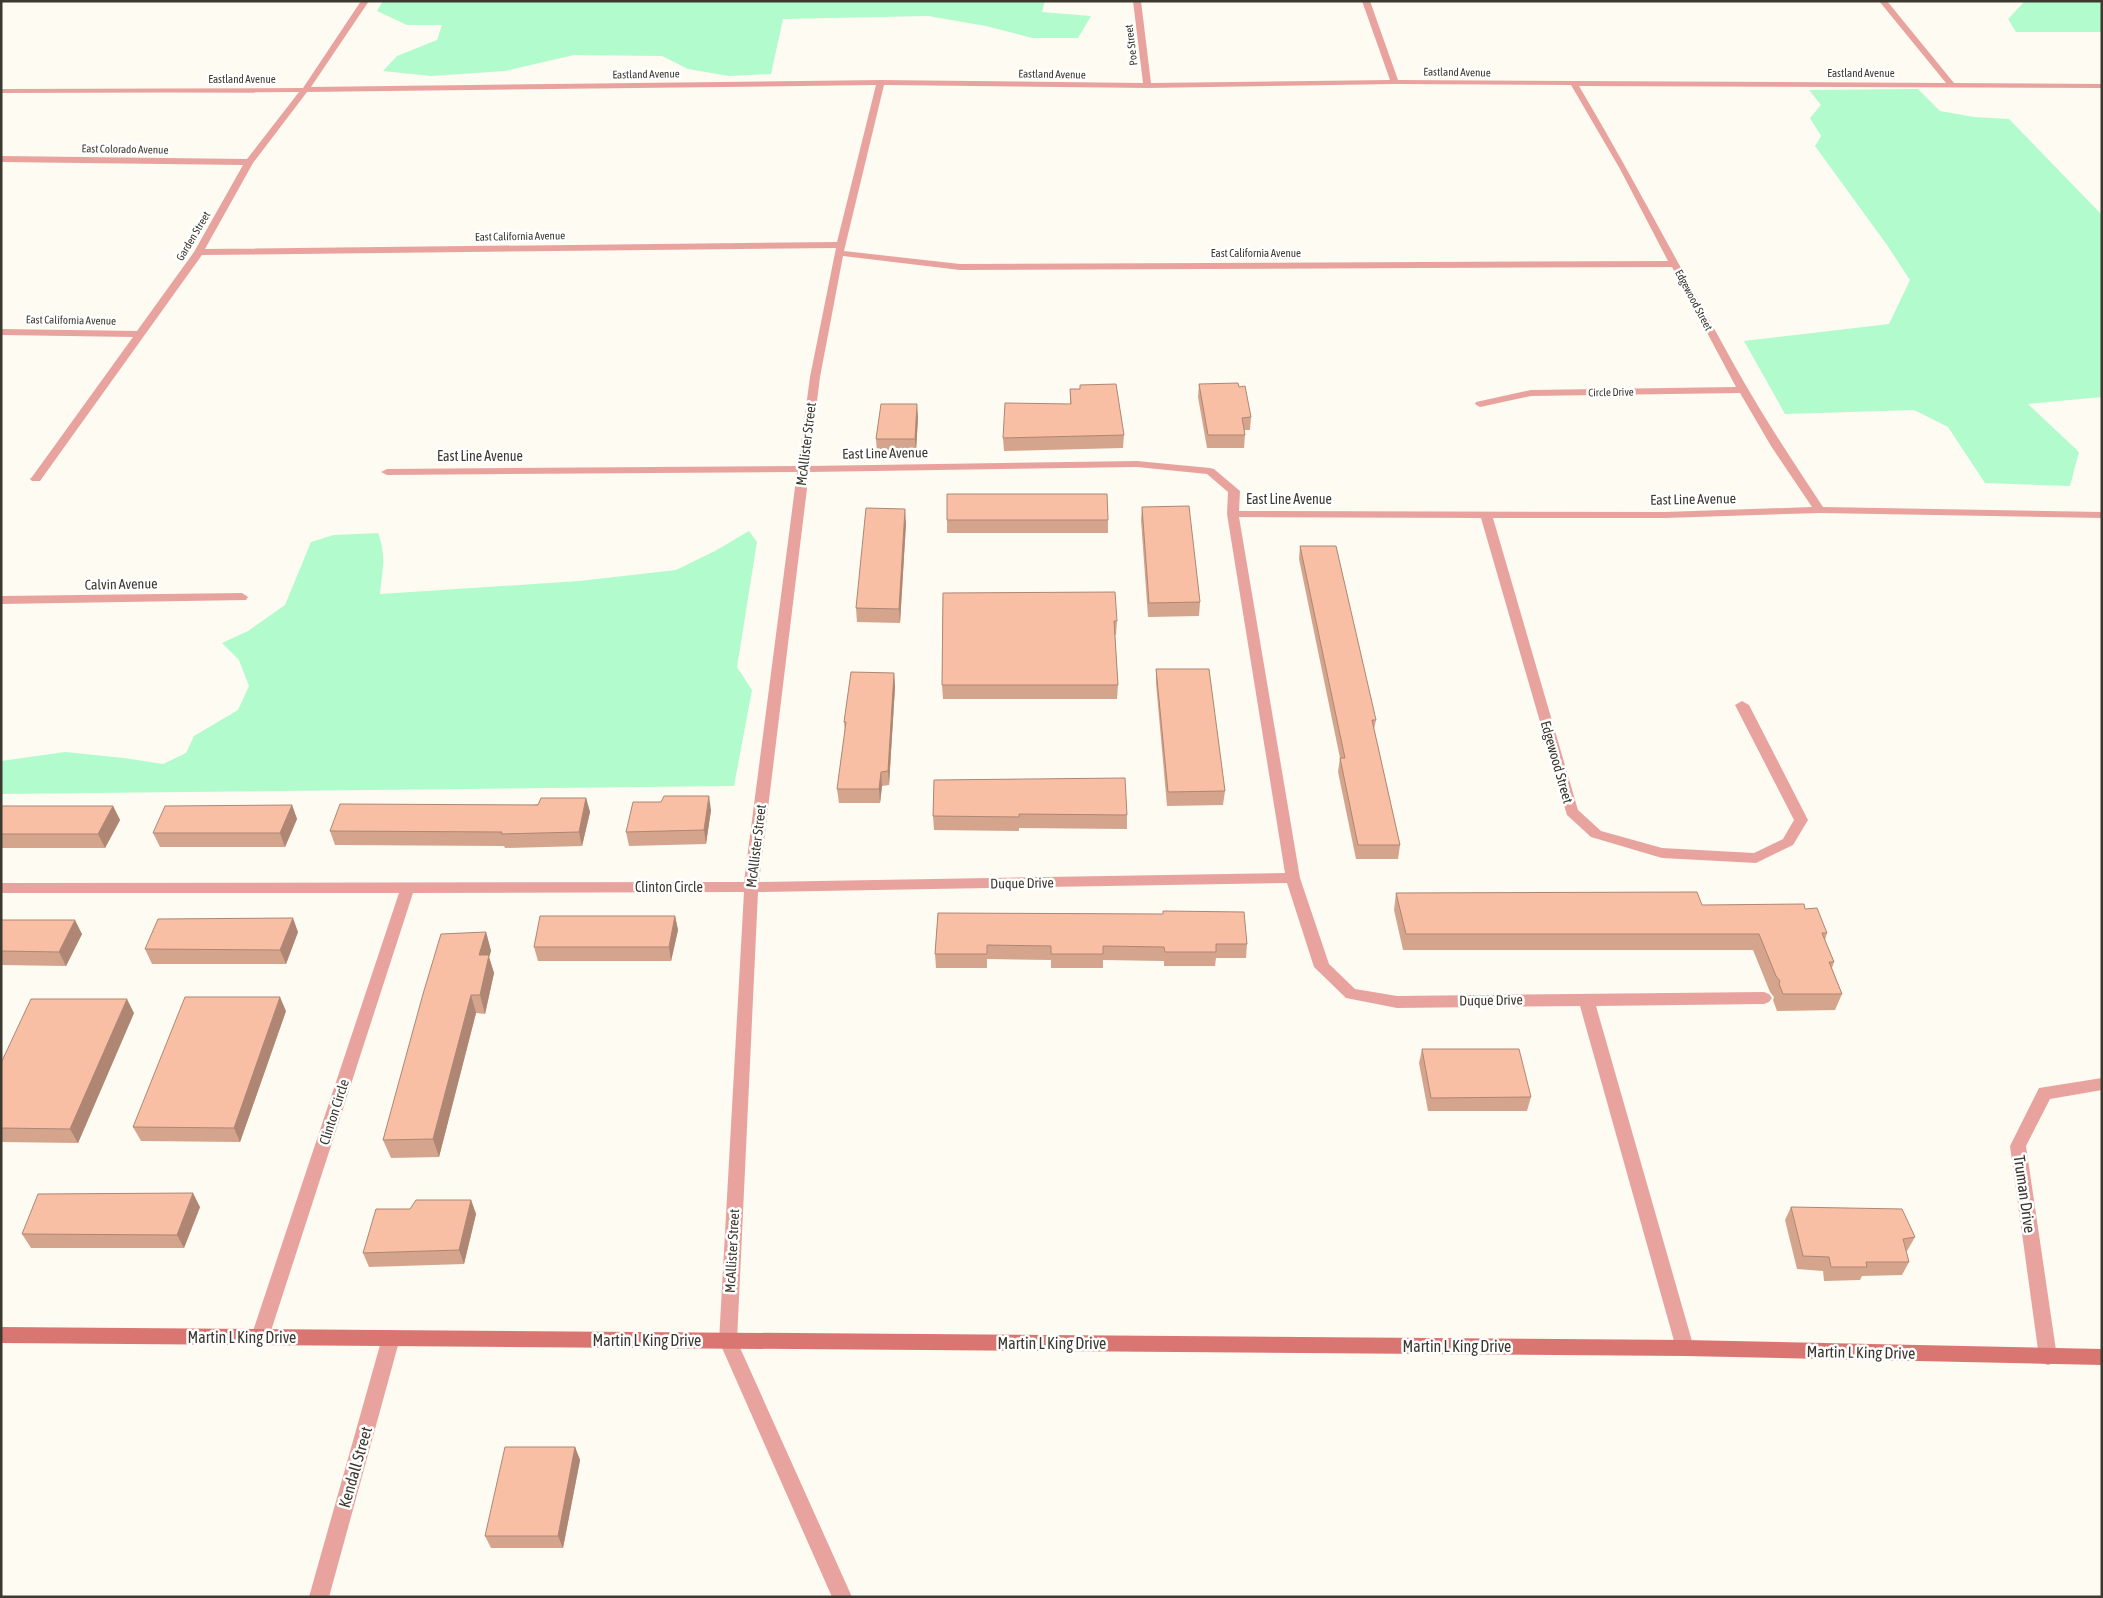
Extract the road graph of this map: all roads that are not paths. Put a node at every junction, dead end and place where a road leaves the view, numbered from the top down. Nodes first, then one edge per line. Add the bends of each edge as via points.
1 (364, 1) edge
2 (1137, 1) edge
3 (1366, 1) edge
4 (1883, 1) edge
5 (881, 82) junction
6 (1395, 82) junction
7 (1574, 84) junction
8 (1952, 85) junction
9 (1147, 86) junction
10 (2102, 86) edge
11 (305, 90) junction
12 (1, 91) edge
13 (1, 159) edge
14 (249, 162) junction
15 (840, 249) junction
16 (199, 252) junction
17 (1675, 264) junction
18 (1, 332) edge
19 (140, 334) junction
20 (1744, 390) junction
21 (1480, 404) dead end
22 (802, 469) junction
23 (387, 472) dead end
24 (36, 479) dead end
25 (1820, 510) junction
26 (1233, 514) junction
27 (1486, 514) junction
28 (2102, 515) edge
29 (242, 597) dead end
30 (1, 600) edge
31 (1742, 705) dead end
32 (1293, 878) junction
33 (408, 887) junction
34 (751, 887) junction
35 (1, 888) edge
36 (1764, 998) dead end
37 (1586, 999) junction
38 (2102, 1084) edge
39 (1, 1335) edge
40 (260, 1337) junction
41 (391, 1338) junction
42 (728, 1340) junction
43 (1685, 1348) junction
44 (2048, 1357) junction
45 (2102, 1357) edge
46 (319, 1597) edge
47 (842, 1597) edge

1 - 11 street, Garden Street
2 - 9 street, Poe Street
3 - 6 street
4 - 8 street
5 - 9 street, Eastland Avenue
5 - 11 street, Eastland Avenue
5 - 15 street, McAllister Street
6 - 7 street, Eastland Avenue
6 - 9 street, Eastland Avenue
7 - 8 street, Eastland Avenue
7 - 17 street, Edgewood Street
8 - 10 street, Eastland Avenue
11 - 12 street, Eastland Avenue
11 - 14 street, Garden Street
13 - 14 street, East Colorado Avenue
14 - 16 street, Garden Street
15 - 16 street, East California Avenue
15 - 17 street, East California Avenue via 960,267
15 - 22 street, McAllister Street via 815,377
16 - 19 street, Garden Street
17 - 20 street, Edgewood Street
18 - 19 street, East California Avenue
19 - 24 street, Garden Street
20 - 21 street, Circle Drive via 1531,393
20 - 25 street, Edgewood Street
22 - 23 street, East Line Avenue
22 - 26 street, East Line Avenue via 1137,464 1210,471 1234,491
22 - 34 street, McAllister Street
25 - 27 street, East Line Avenue via 1665,516
25 - 28 street, East Line Avenue
26 - 27 street, East Line Avenue
26 - 32 street, Duque Drive
27 - 31 street, Edgewood Street via 1572,812 1596,834 1662,854 1756,858 1788,842 1801,820
29 - 30 street, Calvin Avenue
32 - 34 street, Duque Drive
32 - 37 street, Duque Drive via 1322,967 1351,994 1398,1002
33 - 34 street, Clinton Circle
33 - 35 street, Clinton Circle
33 - 40 street, Clinton Circle
34 - 42 street, McAllister Street
36 - 37 street, Duque Drive
37 - 43 street
38 - 44 street, Truman Drive via 2046,1093 2018,1146
39 - 40 main road, Martin L King Drive
40 - 41 main road, Martin L King Drive
41 - 42 main road, Martin L King Drive
41 - 46 street, Kendall Street
42 - 43 main road, Martin L King Drive
42 - 47 street, McAllister Street
43 - 44 main road, Martin L King Drive
44 - 45 main road, Martin L King Drive

